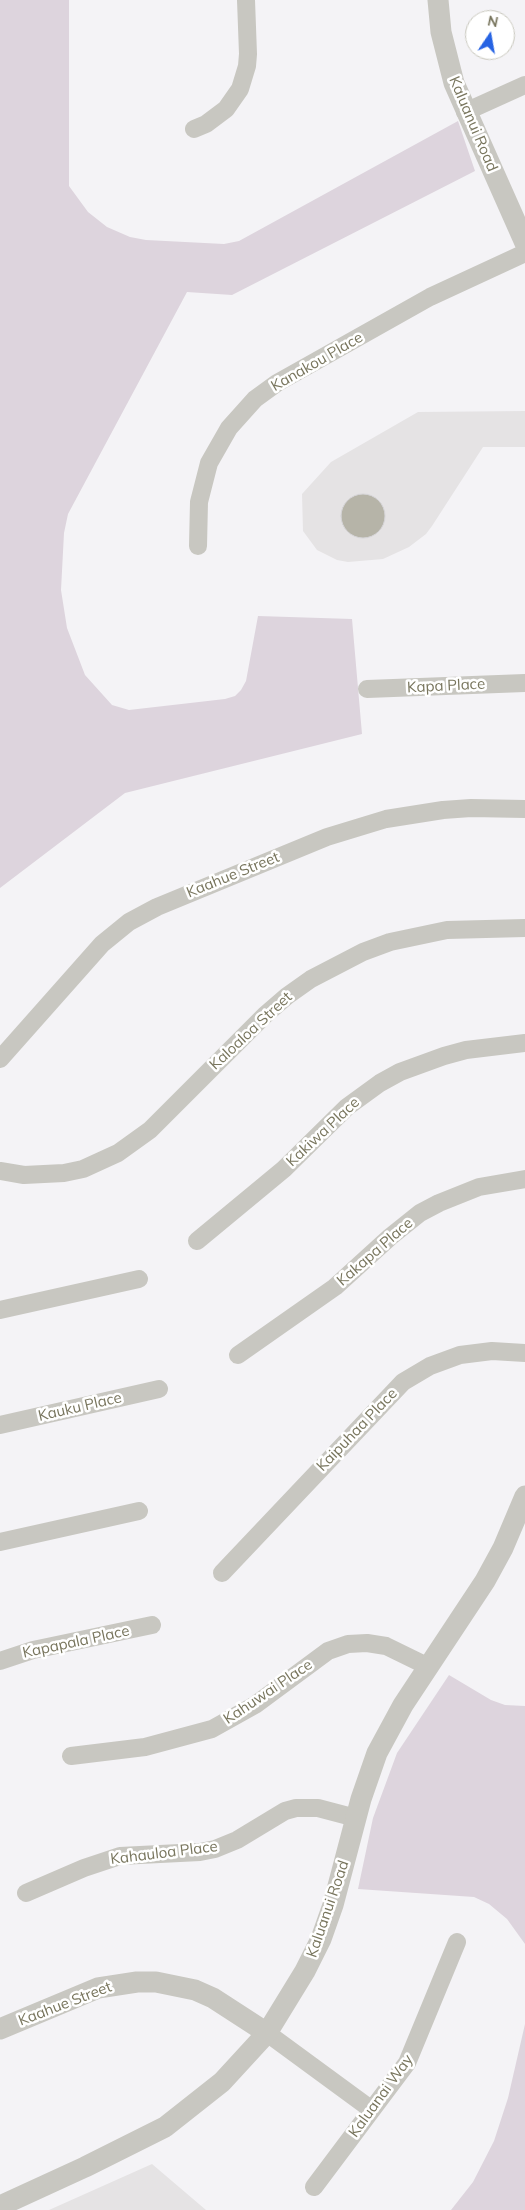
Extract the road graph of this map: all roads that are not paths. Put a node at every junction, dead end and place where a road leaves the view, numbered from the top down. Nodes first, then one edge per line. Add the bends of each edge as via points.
1 (246, 0) edge
2 (438, 0) edge
3 (525, 85) edge
4 (465, 112) junction
5 (194, 129) dead end
6 (525, 244) edge
7 (525, 253) edge
8 (198, 546) dead end
9 (525, 682) edge
10 (367, 689) dead end
11 (525, 810) edge
12 (525, 928) edge
13 (525, 1043) edge
14 (0, 1059) edge
15 (0, 1171) edge
16 (525, 1179) edge
17 (197, 1241) dead end
18 (139, 1279) dead end
19 (0, 1310) edge
20 (525, 1353) edge
21 (238, 1355) dead end
22 (159, 1389) dead end
23 (0, 1425) edge
24 (525, 1496) edge
25 (139, 1511) dead end
26 (0, 1542) edge
27 (222, 1573) dead end
28 (152, 1625) dead end
29 (0, 1661) edge
30 (429, 1668) junction
31 (71, 1756) dead end
32 (356, 1818) junction
33 (26, 1893) dead end
34 (457, 1942) dead end
35 (0, 2029) edge
36 (267, 2033) junction
37 (372, 2110) junction
38 (314, 2187) dead end
39 (0, 2206) edge

1 - 5 street via 248,66 240,89 226,110
2 - 4 street, Kaluanui Road via 446,58
3 - 4 street
4 - 6 street, Kaluanui Road
7 - 8 street, Kanakou Place via 430,297 256,398 229,428 209,463 199,502
9 - 10 street, Kapa Place
11 - 14 street, Kaahue Street via 471,808 386,819 327,837 157,907 129,922 102,944
12 - 15 street, Kaloaloa Street via 447,930 363,952 319,974 287,996 150,1130 118,1154 83,1169 64,1173 24,1175
13 - 17 street, Kakiwa Place via 444,1056 380,1083 347,1107 284,1169
16 - 21 street, Kakapa Place via 479,1187 420,1213 342,1282
18 - 19 street
20 - 27 street, Kaipuhaa Place via 492,1350 460,1355 430,1366 403,1382
22 - 23 street, Kauku Place
24 - 30 street, Kaluanui Road via 485,1581
25 - 26 street
28 - 29 street, Kapapala Place via 33,1650
30 - 31 street, Kahuwai Place via 386,1646 348,1644 328,1651 254,1704 212,1729 145,1746
30 - 32 street, Kaluanui Road via 402,1705 380,1745
32 - 33 street, Kahauloa Place via 318,1808 296,1808 215,1849 120,1856
32 - 36 street, Kaluanui Road via 321,1939 301,1979
34 - 37 street, Kaluanai Way via 407,2063
35 - 36 street, Kaahue Street via 98,1988 156,1982 195,1990 213,1998
36 - 37 street
36 - 39 street, Kaluanui Road via 222,2082 165,2127
37 - 38 street, Kaluanai Way

